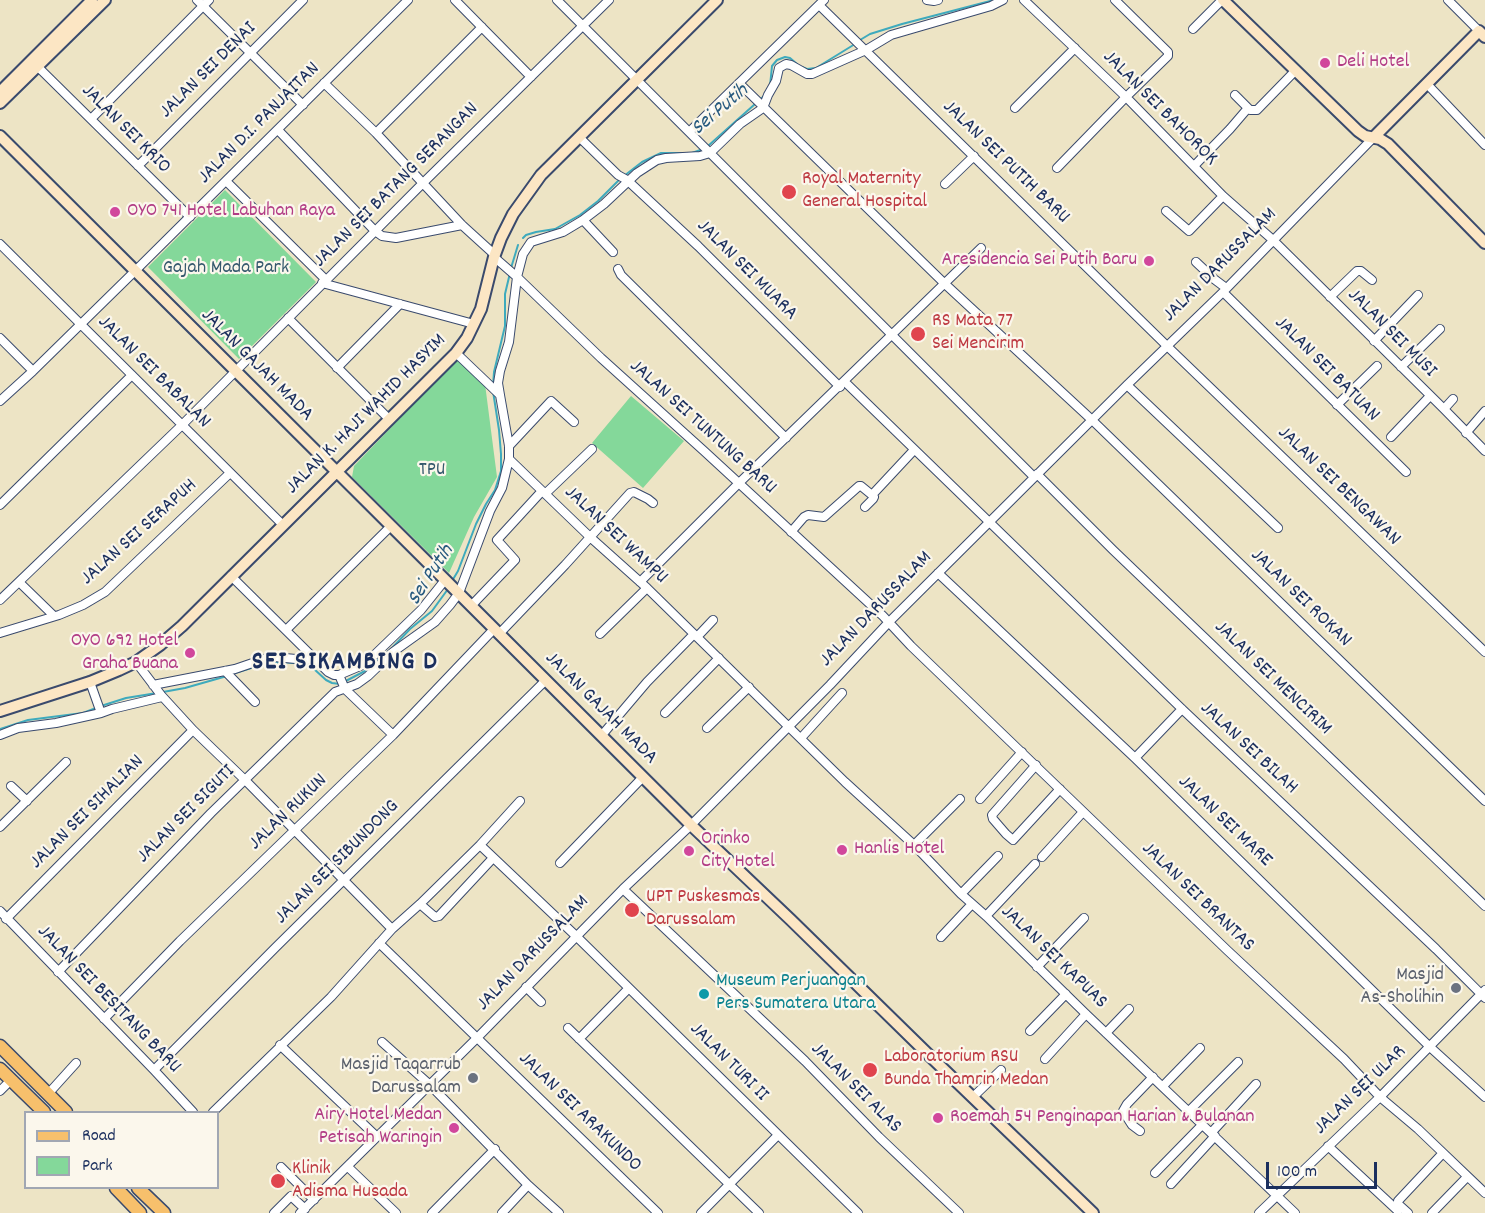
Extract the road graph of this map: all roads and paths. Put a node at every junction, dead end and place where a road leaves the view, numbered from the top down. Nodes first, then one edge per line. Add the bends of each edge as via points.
1 (92, 0) edge
2 (105, 0) edge
3 (303, 0) edge
4 (408, 0) edge
5 (455, 0) edge
6 (557, 0) edge
7 (609, 0) edge
8 (717, 0) edge
9 (927, 0) edge
10 (938, 0) edge
11 (1003, 0) edge
12 (1024, 0) edge
13 (1115, 0) edge
14 (1223, 0) edge
15 (1448, 0) edge
16 (203, 2) edge
17 (822, 2) edge
18 (583, 26) junction
19 (482, 27) junction
20 (1193, 29) dead end
21 (1482, 34) edge
22 (1075, 48) junction
23 (866, 50) junction
24 (250, 53) junction
25 (38, 67) junction
26 (1296, 70) junction
27 (531, 76) junction
28 (637, 80) junction
29 (324, 83) junction
30 (739, 83) junction
31 (1427, 84) junction
32 (0, 92) edge
33 (1235, 95) dead end
34 (1126, 97) junction
35 (0, 103) edge
36 (759, 104) junction
37 (303, 105) junction
38 (1015, 108) dead end
39 (1248, 108) junction
40 (91, 119) junction
41 (278, 130) junction
42 (689, 132) junction
43 (376, 133) junction
44 (0, 136) edge
45 (579, 137) junction
46 (1373, 138) junction
47 (1485, 145) edge
48 (709, 152) junction
49 (974, 156) junction
50 (138, 166) junction
51 (1194, 166) junction
52 (1057, 168) dead end
53 (628, 180) junction
54 (226, 181) junction
55 (423, 183) junction
56 (945, 184) dead end
57 (1223, 196) junction
58 (1166, 211) dead end
59 (190, 217) junction
60 (583, 220) junction
61 (462, 225) junction
62 (375, 231) junction
63 (1273, 240) junction
64 (1485, 243) edge
65 (0, 244) edge
66 (981, 248) dead end
67 (613, 252) dead end
68 (494, 256) junction
69 (1196, 262) dead end
70 (618, 269) dead end
71 (135, 271) junction
72 (513, 273) junction
73 (1372, 280) dead end
74 (324, 281) junction
75 (945, 284) junction
76 (1224, 290) junction
77 (1418, 295) dead end
78 (1330, 297) junction
79 (400, 304) junction
80 (288, 318) junction
81 (81, 324) junction
82 (474, 324) junction
83 (1440, 329) dead end
84 (892, 334) junction
85 (0, 338) edge
86 (1374, 341) junction
87 (1167, 346) junction
88 (456, 353) junction
89 (1377, 366) dead end
90 (1401, 367) junction
91 (337, 368) junction
92 (33, 371) junction
93 (236, 371) junction
94 (132, 375) junction
95 (842, 384) junction
96 (1127, 385) junction
97 (499, 394) junction
98 (1430, 396) junction
99 (1453, 399) dead end
100 (0, 401) edge
101 (1337, 405) junction
102 (1444, 409) junction
103 (1485, 411) edge
104 (389, 419) junction
105 (1092, 420) junction
106 (574, 422) dead end
107 (182, 424) junction
108 (1466, 432) junction
109 (1390, 437) dead end
110 (786, 438) junction
111 (509, 446) junction
112 (592, 449) dead end
113 (914, 450) junction
114 (1485, 451) edge
115 (509, 459) junction
116 (336, 471) junction
117 (1406, 472) dead end
118 (230, 473) junction
119 (1036, 475) junction
120 (739, 483) junction
121 (544, 492) junction
122 (872, 495) junction
123 (653, 504) dead end
124 (0, 505) edge
125 (865, 507) dead end
126 (989, 522) junction
127 (283, 525) junction
128 (391, 526) junction
129 (1278, 528) dead end
130 (791, 532) junction
131 (590, 537) junction
132 (938, 573) junction
133 (231, 576) junction
134 (446, 581) junction
135 (19, 582) junction
136 (643, 585) junction
137 (458, 592) junction
138 (0, 600) edge
139 (471, 606) junction
140 (54, 616) junction
141 (713, 620) dead end
142 (889, 622) junction
143 (286, 630) junction
144 (497, 631) junction
145 (0, 633) edge
146 (600, 634) dead end
147 (695, 635) junction
148 (1485, 652) edge
149 (314, 658) junction
150 (719, 658) junction
151 (136, 662) junction
152 (228, 674) junction
153 (546, 680) junction
154 (90, 682) junction
155 (342, 682) junction
156 (749, 687) junction
157 (158, 692) junction
158 (842, 693) dead end
159 (255, 702) dead end
160 (100, 708) junction
161 (1182, 709) junction
162 (0, 711) edge
163 (665, 714) dead end
164 (789, 727) junction
165 (707, 728) dead end
166 (193, 730) junction
167 (0, 735) edge
168 (393, 735) junction
169 (602, 735) junction
170 (801, 738) junction
171 (1022, 752) junction
172 (1135, 758) junction
173 (66, 762) dead end
174 (1036, 765) junction
175 (643, 777) junction
176 (245, 780) junction
177 (11, 786) dead end
178 (1060, 789) junction
179 (960, 799) dead end
180 (980, 799) dead end
181 (27, 801) junction
182 (520, 801) dead end
183 (1485, 801) edge
184 (1083, 812) junction
185 (691, 825) junction
186 (0, 827) edge
187 (294, 831) junction
188 (480, 845) junction
189 (914, 845) junction
190 (998, 856) dead end
191 (1042, 857) dead end
192 (493, 858) junction
193 (560, 863) dead end
194 (1035, 864) dead end
195 (344, 880) junction
196 (622, 889) junction
197 (961, 894) junction
198 (420, 904) junction
199 (972, 904) junction
200 (1485, 906) edge
201 (0, 911) edge
202 (986, 916) junction
203 (1084, 918) dead end
204 (6, 919) junction
205 (392, 929) junction
206 (576, 936) junction
207 (941, 937) dead end
208 (379, 943) junction
209 (1037, 967) junction
210 (58, 972) junction
211 (526, 987) junction
212 (629, 988) junction
213 (1066, 994) junction
214 (1484, 994) edge
215 (541, 1002) dead end
216 (1129, 1009) dead end
217 (1086, 1014) junction
218 (104, 1019) junction
219 (568, 1028) dead end
220 (1030, 1031) dead end
221 (1106, 1033) junction
222 (477, 1037) junction
223 (579, 1039) junction
224 (382, 1042) dead end
225 (280, 1045) junction
226 (0, 1046) edge
227 (1430, 1047) junction
228 (1200, 1048) dead end
229 (1045, 1059) dead end
230 (1238, 1062) dead end
231 (76, 1063) dead end
232 (0, 1069) edge
233 (22, 1069) junction
234 (154, 1070) junction
235 (1001, 1070) dead end
236 (1153, 1077) junction
237 (11, 1080) junction
238 (1256, 1084) dead end
239 (430, 1085) junction
240 (1163, 1086) junction
241 (0, 1090) edge
242 (48, 1094) junction
243 (973, 1097) junction
244 (1380, 1097) junction
245 (1485, 1097) edge
246 (42, 1111) edge
247 (64, 1111) edge
248 (191, 1111) edge
249 (215, 1111) edge
250 (1188, 1112) junction
251 (1202, 1125) junction
252 (1140, 1131) dead end
253 (1213, 1134) junction
254 (778, 1135) junction
255 (377, 1137) junction
256 (1328, 1146) junction
257 (495, 1149) junction
258 (1443, 1153) junction
259 (281, 1167) dead end
260 (348, 1167) junction
261 (1155, 1173) dead end
262 (1467, 1177) junction
263 (1171, 1184) dead end
264 (528, 1185) junction
265 (729, 1185) junction
266 (117, 1189) edge
267 (137, 1189) edge
268 (139, 1189) edge
269 (1485, 1194) edge
270 (1277, 1196) junction
271 (126, 1198) junction
272 (314, 1200) junction
273 (303, 1211) edge
274 (1398, 1212) edge
275 (140, 1213) edge
276 (164, 1213) edge
277 (274, 1213) edge
278 (396, 1213) edge
279 (432, 1213) edge
280 (502, 1213) edge
281 (559, 1213) edge
282 (657, 1213) edge
283 (701, 1213) edge
284 (759, 1213) edge
285 (858, 1213) edge
286 (959, 1213) edge
287 (1093, 1213) edge
288 (1259, 1213) edge
289 (1295, 1213) edge
290 (1408, 1213) edge
291 (1432, 1213) edge

1 - 32 street
2 - 25 street
3 - 24 street, JALAN SEI DENAI
4 - 29 street, JALAN D.I. PANJAITAN
5 - 19 street
6 - 18 street, JALAN SEI MENCIRIM
7 - 18 street, JALAN SEI BATANG SERANGAN
8 - 28 street, JALAN K. HAJI WAHID HASYIM
9 - 10 street
11 - 23 street via 891,35
12 - 22 street, JALAN SEI BAHOROK
13 - 34 street via 1169,54
14 - 20 street
14 - 26 street
15 - 21 street
16 - 24 street
16 - 40 street
17 - 23 street, JALAN SEI PUTIH BARU
17 - 30 street
18 - 27 street, JALAN SEI BATANG SERANGAN
18 - 28 street, JALAN SEI MENCIRIM
19 - 27 street
19 - 43 street
21 - 31 street, JALAN DARUSSALAM
22 - 34 street, JALAN SEI BAHOROK
22 - 38 street
23 - 36 street via 812,74 786,64 779,68 776,81
23 - 49 street, JALAN SEI PUTIH BARU
24 - 37 street
24 - 50 street, JALAN SEI DENAI
25 - 35 street
25 - 40 street, JALAN SEI KRIO
26 - 39 street via 1259,109
26 - 46 street via 1358,131
27 - 55 street, JALAN SEI BATANG SERANGAN
28 - 42 street, JALAN SEI MENCIRIM
28 - 45 street, JALAN K. HAJI WAHID HASYIM
29 - 37 street, JALAN D.I. PANJAITAN
29 - 43 street, JALAN SEI TUNTUNG BARU
30 - 36 street, JALAN SEI ROKAN
30 - 42 street
31 - 46 street, JALAN DARUSSALAM
31 - 47 street
33 - 39 street
34 - 51 street, JALAN SEI BAHOROK
34 - 52 street
36 - 48 street
36 - 75 street, JALAN SEI ROKAN
37 - 41 street, JALAN D.I. PANJAITAN
39 - 51 street
40 - 50 street, JALAN SEI KRIO
41 - 54 street, JALAN D.I. PANJAITAN
41 - 62 street
42 - 48 street, JALAN SEI MENCIRIM
43 - 55 street, JALAN SEI TUNTUNG BARU
44 - 71 street, JALAN GAJAH MADA
45 - 53 street, JALAN SEI MUARA
45 - 68 street, JALAN K. HAJI WAHID HASYIM via 527,194
46 - 63 street, JALAN DARUSSALAM
46 - 64 street via 1388,144
48 - 53 street via 657,160
48 - 84 street, JALAN SEI MENCIRIM
49 - 56 street
49 - 87 street, JALAN SEI PUTIH BARU
50 - 59 street, JALAN SEI KRIO
51 - 57 street, JALAN SEI BAHOROK
53 - 60 street
53 - 95 street, JALAN SEI MUARA
54 - 59 street, JALAN D.I. PANJAITAN
54 - 74 street
55 - 61 street, JALAN SEI TUNTUNG BARU
55 - 62 street, JALAN SEI BATANG SERANGAN
57 - 58 street via 1189,231
57 - 63 street, JALAN SEI BAHOROK
59 - 71 street, JALAN D.I. PANJAITAN
60 - 67 street
60 - 72 street via 563,232 531,242
61 - 62 street via 396,238
61 - 68 street, JALAN SEI TUNTUNG BARU
62 - 74 street, JALAN SEI BATANG SERANGAN
63 - 76 street, JALAN DARUSSALAM
63 - 78 street, JALAN SEI MUSI
65 - 81 street, JALAN SEI BABALAN
66 - 75 street
68 - 72 street, JALAN SEI TUNTUNG BARU
68 - 82 street, JALAN K. HAJI WAHID HASYIM
69 - 76 street, JALAN SEI BATUAN
70 - 110 street
71 - 81 street, JALAN D.I. PANJAITAN
71 - 93 street, JALAN GAJAH MADA
72 - 97 street via 510,331
72 - 120 street, JALAN SEI TUNTUNG BARU
73 - 78 street via 1356,271
74 - 79 street
74 - 80 street, JALAN SEI BATANG SERANGAN
75 - 84 street
75 - 105 street, JALAN SEI ROKAN
76 - 87 street, JALAN DARUSSALAM
76 - 101 street, JALAN SEI BATUAN
77 - 86 street
78 - 86 street, JALAN SEI MUSI
79 - 82 street
79 - 91 street
80 - 91 street
80 - 93 street, JALAN SEI BATANG SERANGAN
81 - 92 street, JALAN D.I. PANJAITAN
81 - 94 street, JALAN SEI BABALAN
82 - 88 street, JALAN K. HAJI WAHID HASYIM
83 - 90 street
84 - 95 street
84 - 119 street, JALAN SEI MENCIRIM
85 - 92 street
86 - 90 street, JALAN SEI MUSI
87 - 96 street, JALAN DARUSSALAM
87 - 148 street, JALAN SEI BENGAWAN
88 - 97 street
88 - 104 street, JALAN K. HAJI WAHID HASYIM
89 - 101 street
90 - 98 street, JALAN SEI MUSI
91 - 104 street
92 - 100 street, JALAN D.I. PANJAITAN
93 - 107 street, JALAN SEI BATANG SERANGAN
93 - 116 street, JALAN GAJAH MADA
94 - 107 street, JALAN SEI BABALAN
94 - 124 street
95 - 110 street
95 - 113 street, JALAN SEI MUARA
96 - 105 street, JALAN DARUSSALAM
96 - 129 street
97 - 111 street
98 - 102 street, JALAN SEI MUSI
98 - 109 street
99 - 102 street
101 - 117 street, JALAN SEI BATUAN
102 - 108 street, JALAN SEI MUSI
103 - 108 street
104 - 116 street, JALAN K. HAJI WAHID HASYIM
105 - 119 street, JALAN DARUSSALAM
105 - 183 street, JALAN SEI ROKAN
106 - 111 street via 552,401
107 - 118 street, JALAN SEI BABALAN
107 - 135 street, JALAN SEI BATANG SERANGAN
108 - 114 street, JALAN SEI MUSI
110 - 120 street
111 - 115 street
112 - 121 street
113 - 122 street
113 - 126 street, JALAN SEI BILAH
115 - 121 street, JALAN SEI WAMPU
115 - 137 street via 502,488
116 - 127 street, JALAN K. HAJI WAHID HASYIM
116 - 128 street, JALAN GAJAH MADA
118 - 127 street, JALAN SEI BABALAN
118 - 140 street, JALAN SEI SERAPUH via 105,592
119 - 126 street, JALAN DARUSSALAM
119 - 200 street, JALAN SEI MENCIRIM
120 - 130 street, JALAN SEI TUNTUNG BARU
120 - 136 street
121 - 131 street, JALAN SEI WAMPU
121 - 139 street via 497,540 515,560
122 - 125 street
122 - 130 street via 858,486 824,517 808,515
123 - 131 street, JALAN RUKUN via 630,493
126 - 132 street, JALAN DARUSSALAM
126 - 161 street, JALAN SEI BILAH
127 - 133 street, JALAN K. HAJI WAHID HASYIM
128 - 134 street, JALAN GAJAH MADA
128 - 143 street
130 - 142 street, JALAN SEI TUNTUNG BARU
131 - 136 street, JALAN SEI WAMPU
131 - 144 street, JALAN RUKUN
132 - 142 street, JALAN DARUSSALAM
132 - 172 street, JALAN SEI MARE
133 - 143 street
133 - 151 street, JALAN K. HAJI WAHID HASYIM via 182,626
134 - 137 street, JALAN GAJAH MADA
134 - 155 street via 421,610
135 - 138 street, JALAN SEI BATANG SERANGAN
135 - 140 street
136 - 146 street
136 - 147 street, JALAN SEI WAMPU
137 - 139 street, JALAN GAJAH MADA
137 - 155 street via 435,622 357,684
139 - 144 street, JALAN GAJAH MADA
140 - 145 street, JALAN SEI SERAPUH
141 - 147 street
142 - 164 street, JALAN DARUSSALAM
142 - 171 street, JALAN SEI BRANTAS
143 - 149 street
144 - 153 street, JALAN GAJAH MADA
144 - 168 street, JALAN RUKUN
147 - 150 street, JALAN SEI WAMPU
147 - 169 street via 647,682
149 - 152 street via 267,658
149 - 155 street
150 - 156 street, JALAN SEI WAMPU
150 - 163 street
151 - 154 street, JALAN K. HAJI WAHID HASYIM
151 - 157 street
152 - 157 street
152 - 159 street
153 - 169 street, JALAN GAJAH MADA
153 - 195 street, JALAN SEI SIBUNDONG
154 - 160 street
154 - 162 street, JALAN K. HAJI WAHID HASYIM
155 - 168 street
155 - 176 street, JALAN SEI SIGUTI
156 - 164 street, JALAN SEI WAMPU
156 - 165 street
157 - 160 street via 112,709
157 - 166 street
158 - 170 street
160 - 167 street via 56,723 18,728
161 - 172 street
161 - 214 street, JALAN SEI BILAH
164 - 170 street, JALAN SEI KAPUAS
164 - 185 street, JALAN DARUSSALAM
166 - 176 street
166 - 204 street, JALAN SEI SIHALIAN
168 - 187 street, JALAN RUKUN
169 - 175 street, JALAN GAJAH MADA
170 - 189 street, JALAN SEI KAPUAS
171 - 174 street, JALAN SEI BRANTAS
171 - 180 street
172 - 227 street, JALAN SEI MARE
173 - 181 street
174 - 178 street, JALAN SEI BRANTAS
174 - 178 street via 992,815 1006,834 1013,840
175 - 185 street, JALAN GAJAH MADA
175 - 193 street
176 - 187 street
176 - 210 street, JALAN SEI SIGUTI
177 - 181 street
178 - 184 street, JALAN SEI BRANTAS
179 - 189 street
181 - 186 street
182 - 188 street
184 - 191 street
184 - 244 street, JALAN SEI BRANTAS
185 - 196 street, JALAN DARUSSALAM
185 - 243 street, JALAN GAJAH MADA
187 - 195 street
187 - 218 street, JALAN RUKUN
188 - 192 street, JALAN TURI II
188 - 198 street
189 - 197 street, JALAN SEI KAPUAS
190 - 197 street
192 - 198 street via 439,916
192 - 206 street, JALAN TURI II
194 - 202 street
195 - 205 street
195 - 234 street, JALAN SEI SIBUNDONG
196 - 206 street, JALAN DARUSSALAM
196 - 286 street, JALAN SEI ALAS
197 - 199 street, JALAN SEI KAPUAS
198 - 205 street
199 - 202 street, JALAN SEI KAPUAS
199 - 207 street
201 - 204 street, JALAN SEI BESITANG BARU
202 - 209 street, JALAN SEI KAPUAS
203 - 209 street
204 - 210 street, JALAN SEI BESITANG BARU
205 - 208 street
206 - 211 street, JALAN DARUSSALAM
206 - 212 street, JALAN TURI II
208 - 222 street, JALAN SEI ARAKUNDO
208 - 225 street via 331,997
209 - 213 street, JALAN SEI KAPUAS
210 - 218 street, JALAN SEI BESITANG BARU
211 - 215 street
211 - 222 street, JALAN DARUSSALAM
212 - 223 street
212 - 254 street, JALAN TURI II
213 - 217 street, JALAN SEI KAPUAS
213 - 220 street
214 - 227 street, JALAN SEI ULAR
216 - 221 street
217 - 221 street, JALAN SEI KAPUAS
217 - 229 street
218 - 234 street, JALAN SEI BESITANG BARU
219 - 223 street
221 - 236 street, JALAN SEI KAPUAS
222 - 239 street, JALAN DARUSSALAM
222 - 282 street, JALAN SEI ARAKUNDO
223 - 265 street
224 - 239 street
225 - 249 street
225 - 255 street
226 - 233 main road
227 - 244 street, JALAN SEI ULAR
227 - 245 street, JALAN SEI MARE
228 - 240 street
230 - 250 street
231 - 242 street
232 - 237 main road
233 - 237 main road
233 - 242 main road
234 - 248 street, JALAN SEI BESITANG BARU
235 - 243 street
236 - 240 street, JALAN SEI KAPUAS
236 - 252 street via 1123,1111
237 - 241 street
237 - 246 main road
238 - 253 street
239 - 255 street, JALAN DARUSSALAM
239 - 257 street
240 - 250 street, JALAN SEI KAPUAS
242 - 247 main road
243 - 287 street, JALAN GAJAH MADA
244 - 256 street, JALAN SEI ULAR
244 - 258 street, JALAN SEI BRANTAS
250 - 251 street, JALAN SEI KAPUAS
251 - 253 street, JALAN SEI KAPUAS
251 - 261 street
253 - 263 street
253 - 270 street, JALAN SEI KAPUAS
254 - 265 street
254 - 285 street, JALAN TURI II
255 - 260 street, JALAN DARUSSALAM
256 - 270 street, JALAN SEI ULAR
256 - 274 street
257 - 264 street
257 - 279 street
258 - 262 street, JALAN SEI BRANTAS
258 - 290 street via 1398,1201
259 - 272 street
260 - 272 street, JALAN DARUSSALAM
260 - 278 street
262 - 269 street, JALAN SEI BRANTAS
262 - 291 street
264 - 280 street
264 - 281 street
265 - 283 street
265 - 284 street
266 - 271 main road
267 - 271 street
268 - 276 main road
270 - 288 street, JALAN SEI ULAR
270 - 289 street, JALAN SEI KAPUAS
271 - 275 main road
272 - 273 street, JALAN DARUSSALAM
273 - 277 street via 291,1196

